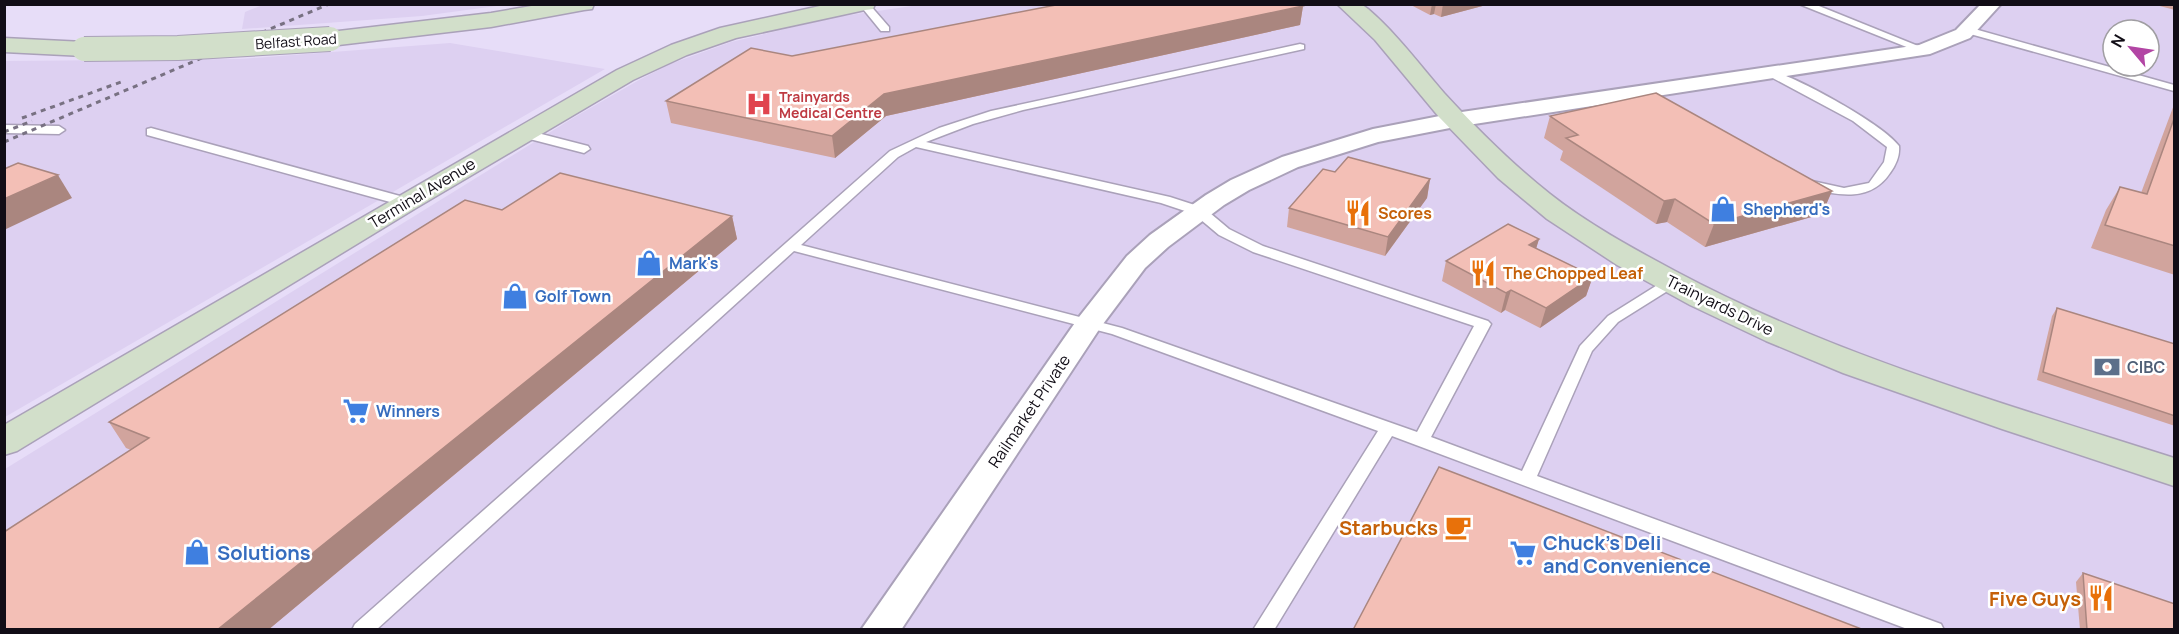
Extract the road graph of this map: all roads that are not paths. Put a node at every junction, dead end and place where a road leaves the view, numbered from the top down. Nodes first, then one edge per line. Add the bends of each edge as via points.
1 (584, 4) edge
2 (1347, 4) edge
3 (1804, 4) edge
4 (1992, 4) edge
5 (864, 5) edge
6 (885, 29) dead end
7 (1967, 30) junction
8 (4, 45) edge
9 (1300, 47) dead end
10 (1923, 50) junction
11 (1773, 74) junction
12 (2175, 88) edge
13 (1455, 120) junction
14 (4, 129) edge
15 (60, 130) dead end
16 (151, 132) dead end
17 (522, 133) junction
18 (913, 143) junction
19 (584, 149) dead end
20 (1799, 181) edge
21 (406, 202) junction
22 (1199, 212) junction
23 (789, 246) junction
24 (1672, 282) junction
25 (1089, 323) junction
26 (1388, 428) junction
27 (1421, 440) junction
28 (4, 442) edge
29 (2175, 472) edge
30 (1527, 479) junction
31 (362, 630) edge
32 (880, 630) edge
33 (1263, 630) edge
34 (1934, 630) edge

1 - 8 street, Belfast Road, bridge via 491,20 330,39 199,47 84,49
2 - 13 street, Trainyards Drive via 1381,32
3 - 10 lane
4 - 7 street, Railmarket Private
5 - 6 lane
5 - 17 street, Terminal Avenue via 782,20 703,41 625,75
7 - 10 street, Railmarket Private
7 - 12 lane
9 - 18 lane via 1002,112 954,124
10 - 11 street, Railmarket Private
11 - 13 street, Railmarket Private via 1649,98
11 - 20 lane via 1872,128 1894,148 1873,186 1844,192
13 - 22 street, Railmarket Private via 1373,136 1314,153 1240,185
13 - 24 street, Trainyards Drive via 1498,163 1557,212
14 - 15 lane
16 - 21 lane
17 - 19 lane
17 - 21 street, Terminal Avenue
18 - 22 lane via 1095,183
18 - 23 lane via 894,154
21 - 28 street, Terminal Avenue
22 - 25 street, Railmarket Private via 1136,262
22 - 27 lane via 1224,232 1258,249 1483,324
23 - 25 lane
23 - 31 lane
24 - 29 street, Trainyards Drive via 1753,323 1846,361
24 - 30 lane via 1613,319 1595,336 1576,368
25 - 26 lane
25 - 32 street, Railmarket Private
26 - 27 lane
26 - 33 lane
27 - 30 lane
30 - 34 lane

